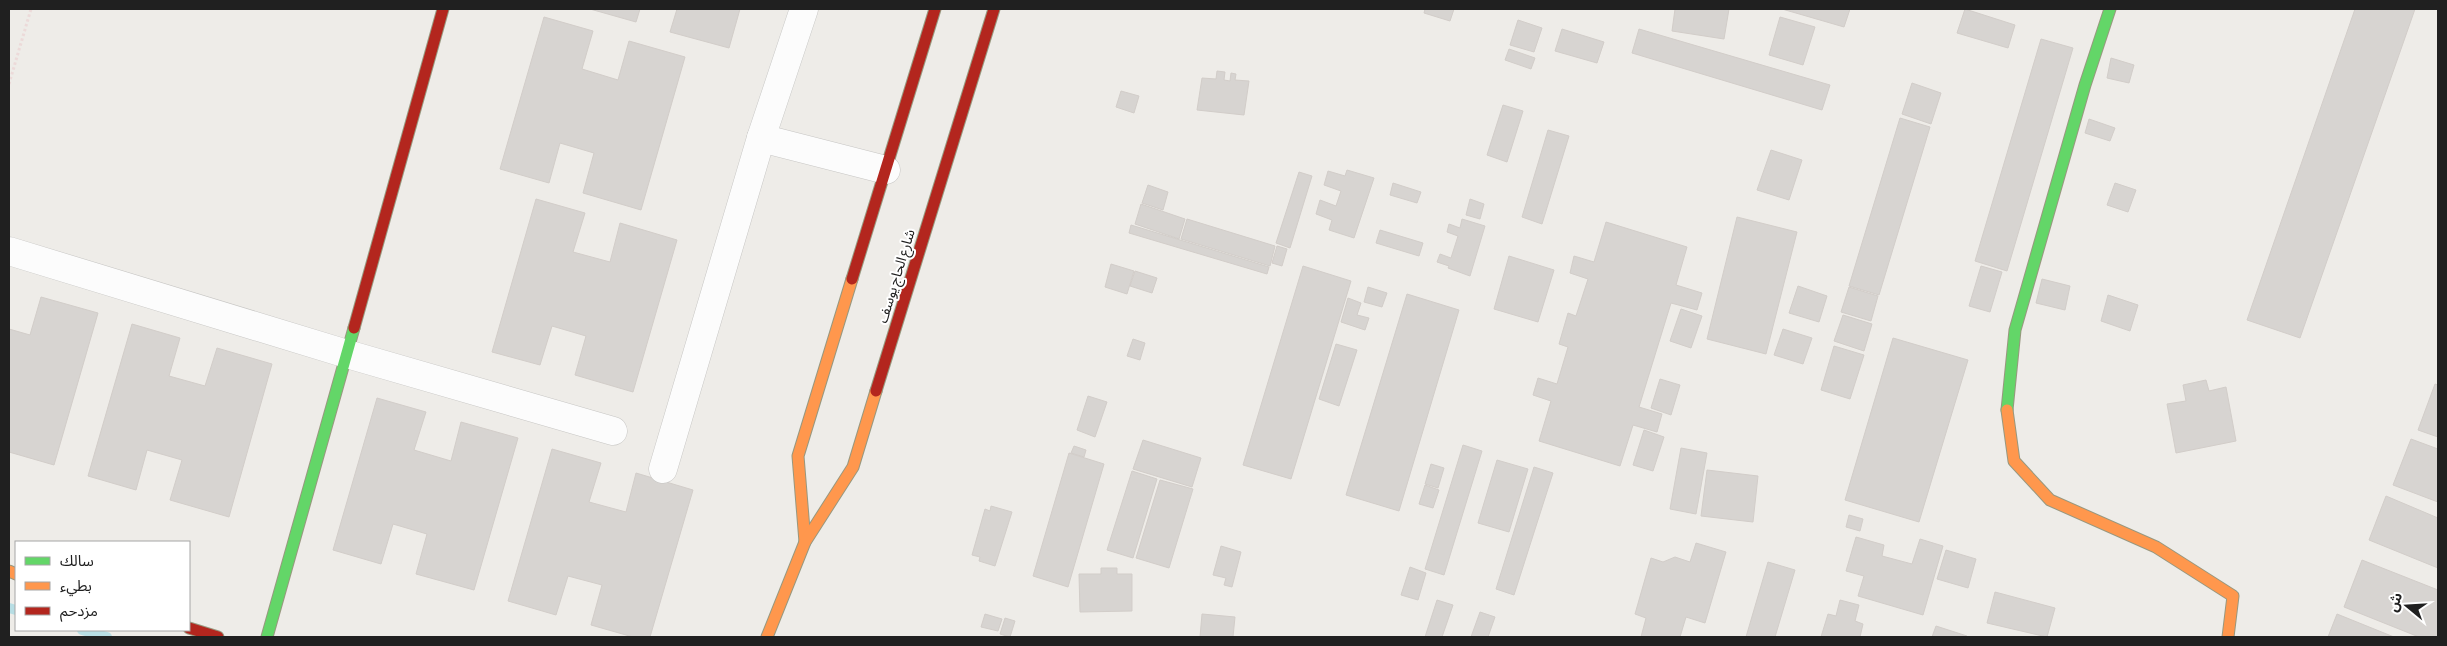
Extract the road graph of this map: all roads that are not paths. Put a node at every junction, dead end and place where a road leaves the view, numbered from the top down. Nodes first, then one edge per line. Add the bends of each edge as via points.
1 (442, 9) edge
2 (804, 9) edge
3 (935, 9) edge
4 (994, 9) edge
5 (2110, 9) edge
6 (761, 138) junction
7 (886, 170) junction
8 (9, 251) edge
9 (346, 354) junction
10 (613, 431) dead end
11 (663, 469) dead end
12 (805, 542) junction
13 (190, 628) edge
14 (218, 637) edge
15 (267, 637) edge
16 (767, 637) edge
17 (2228, 637) edge

1 - 9 street
2 - 6 street
3 - 7 street, شارع الحاج يوسف
4 - 12 street, شارع الحاج يوسف via 853,467
5 - 17 street via 2015,330 2006,405 2009,438 2014,461 2050,500 2156,547 2233,596
6 - 7 street
6 - 11 street
7 - 12 street, شارع الحاج يوسف via 798,456
8 - 9 street
9 - 10 street
9 - 15 street
12 - 16 street, شارع الحاج يوسف
13 - 14 street

